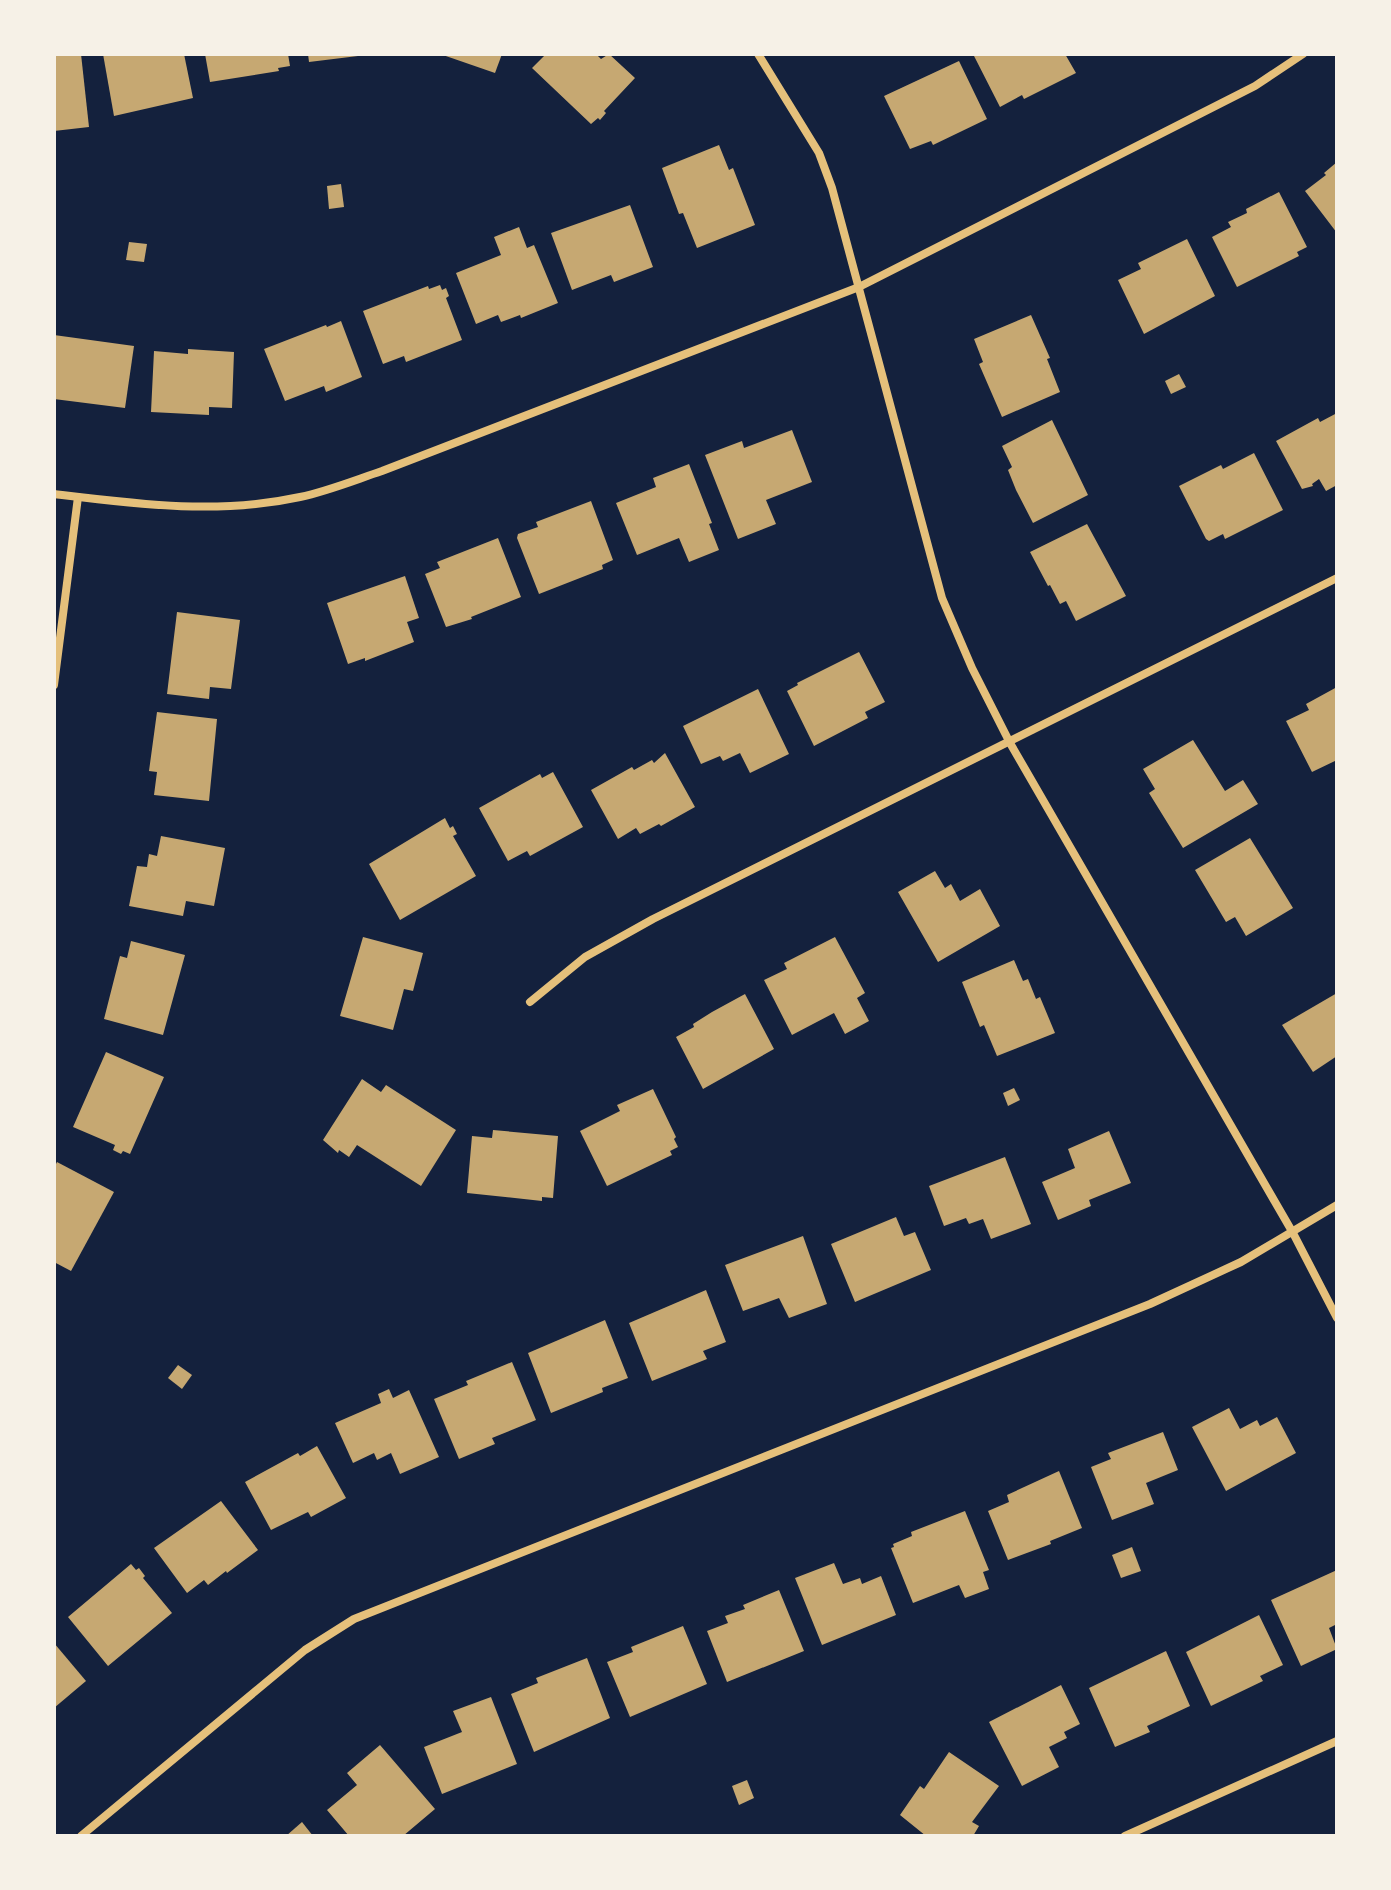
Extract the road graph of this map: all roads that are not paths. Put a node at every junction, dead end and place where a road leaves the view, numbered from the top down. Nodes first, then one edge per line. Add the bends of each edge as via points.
1 (758, 54) edge
2 (1303, 54) edge
3 (859, 287) junction
4 (54, 494) edge
5 (78, 497) junction
6 (1337, 578) edge
7 (54, 685) edge
8 (1010, 743) junction
9 (530, 1002) dead end
10 (1337, 1205) edge
11 (1293, 1233) junction
12 (1337, 1318) edge
13 (1337, 1741) edge
14 (81, 1836) edge
15 (1125, 1836) edge

1 - 3 street via 819,153
2 - 3 street via 1255,86
3 - 5 street via 382,471 301,497 188,508
3 - 8 street via 942,598
4 - 5 street
5 - 7 street
6 - 8 street
8 - 9 street via 653,919 585,957
8 - 11 street
10 - 11 street
11 - 12 street
11 - 14 street via 1150,1304 354,1619 305,1650
13 - 15 street

